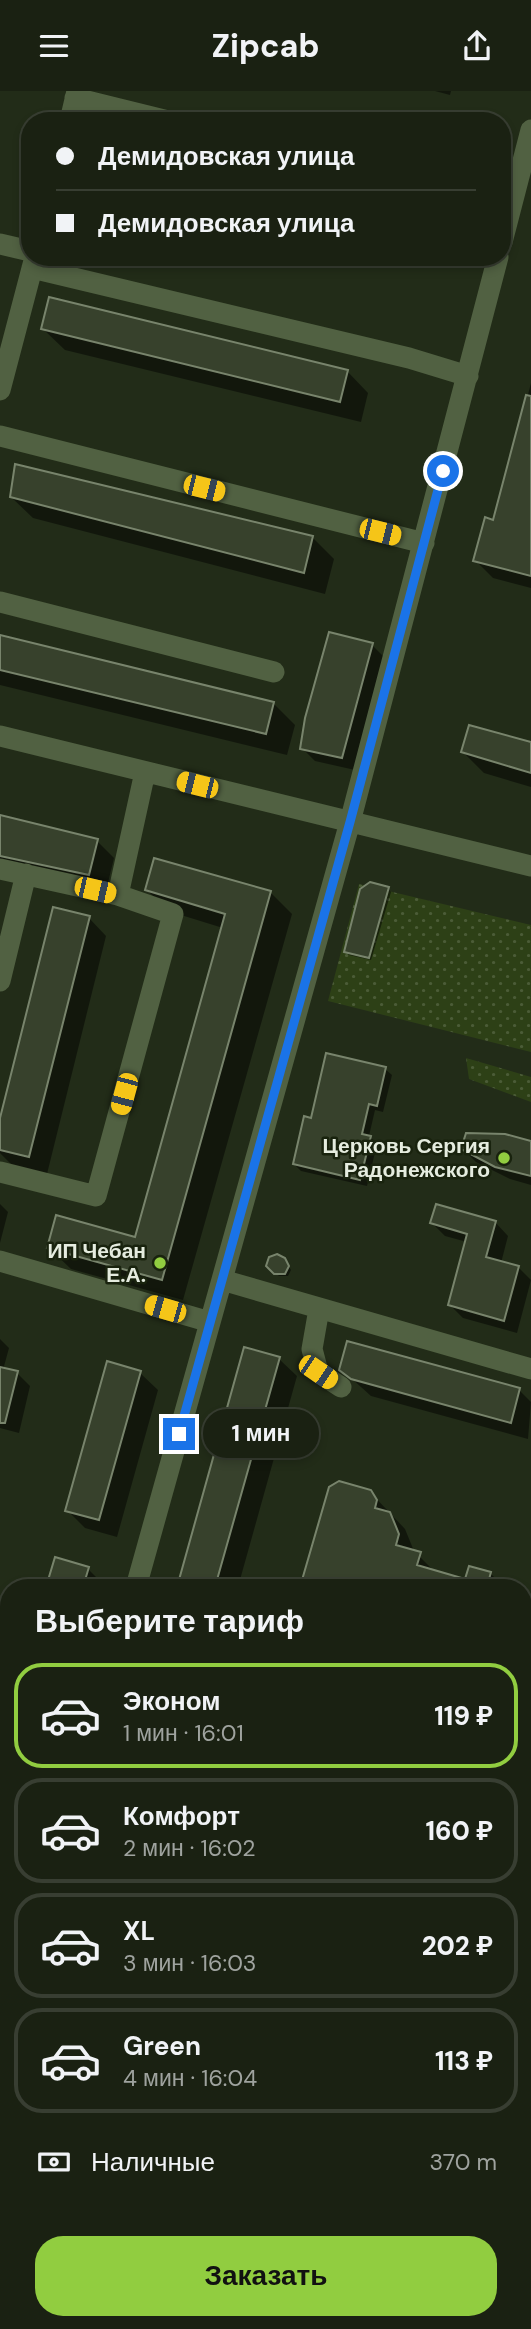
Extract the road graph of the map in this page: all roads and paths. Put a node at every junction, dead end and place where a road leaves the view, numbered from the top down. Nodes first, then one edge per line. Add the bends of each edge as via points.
1 (76, 95) edge
2 (136, 112) edge
3 (531, 130) edge
4 (524, 184) edge
5 (511, 218) edge
6 (0, 244) edge
7 (21, 254) edge
8 (30, 266) edge
9 (59, 266) edge
10 (496, 266) edge
11 (468, 376) junction
12 (0, 390) edge
13 (0, 436) edge
14 (424, 543) junction
15 (0, 602) edge
16 (274, 672) dead end
17 (0, 736) edge
18 (145, 772) junction
19 (350, 822) junction
20 (531, 866) edge
21 (0, 869) edge
22 (26, 874) junction
23 (118, 895) junction
24 (0, 982) edge
25 (0, 1172) edge
26 (0, 1261) edge
27 (222, 1280) junction
28 (319, 1309) junction
29 (210, 1322) junction
30 (531, 1369) edge
31 (341, 1387) dead end
32 (138, 1579) edge

1 - 2 street
3 - 4 street
4 - 5 street
6 - 7 street
8 - 12 street
9 - 11 street
10 - 11 street
11 - 14 street
13 - 14 street
14 - 19 street
15 - 16 street
17 - 18 street
18 - 19 street
18 - 23 street
19 - 20 street
19 - 27 street
21 - 22 street
22 - 23 street
22 - 24 street
23 - 25 street via 173,914 96,1196
26 - 29 street
27 - 28 street
27 - 29 street
28 - 30 street
28 - 31 street via 312,1349 318,1372
29 - 32 street

